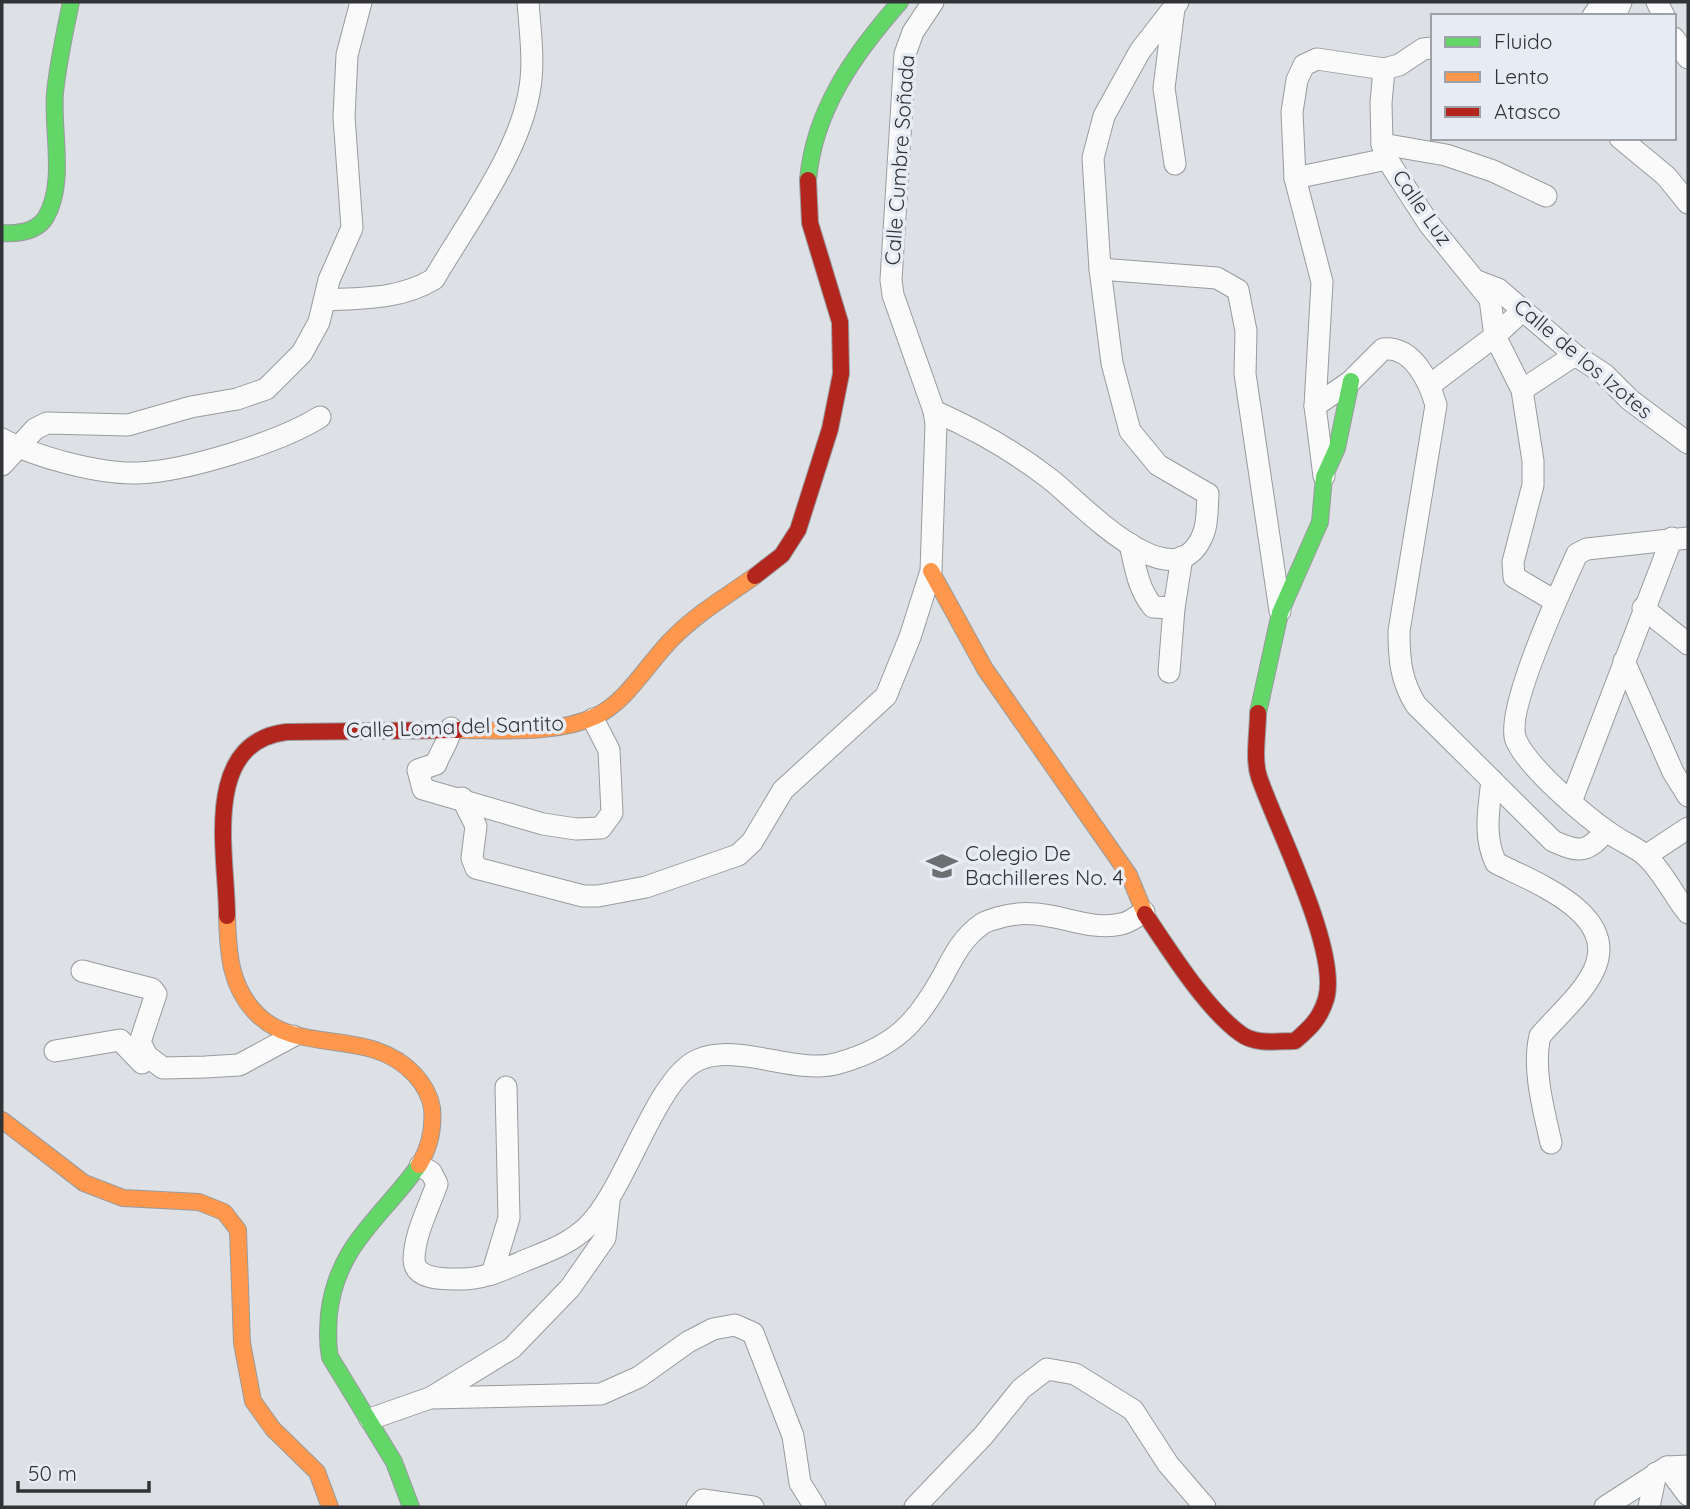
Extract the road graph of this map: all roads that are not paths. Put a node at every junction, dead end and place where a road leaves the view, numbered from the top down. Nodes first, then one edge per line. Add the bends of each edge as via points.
1 (72, 2) edge
2 (361, 2) edge
3 (528, 2) edge
4 (900, 2) edge
5 (933, 2) edge
6 (1176, 5) edge
7 (1676, 41) edge
8 (1431, 48) edge
9 (1688, 58) edge
10 (1384, 69) junction
11 (1622, 140) edge
12 (1385, 151) junction
13 (1175, 164) dead end
14 (1295, 178) junction
15 (1546, 196) dead end
16 (1686, 197) edge
17 (2, 233) edge
18 (1100, 270) junction
19 (1475, 280) junction
20 (326, 300) junction
21 (1523, 310) junction
22 (1495, 336) junction
23 (1575, 355) junction
24 (1351, 381) junction
25 (1430, 385) junction
26 (1522, 390) junction
27 (1315, 406) junction
28 (934, 411) junction
29 (320, 417) dead end
30 (9, 443) edge
31 (1688, 443) edge
32 (2, 465) edge
33 (1324, 477) junction
34 (1680, 538) edge
35 (1130, 544) junction
36 (1182, 557) junction
37 (931, 571) junction
38 (1555, 601) junction
39 (1174, 608) junction
40 (1643, 608) junction
41 (1280, 613) junction
42 (1688, 644) edge
43 (1624, 661) junction
44 (1169, 672) dead end
45 (593, 719) junction
46 (451, 728) junction
47 (1492, 780) junction
48 (1688, 796) edge
49 (462, 798) junction
50 (1571, 802) junction
51 (1688, 828) edge
52 (1606, 831) junction
53 (1647, 856) junction
54 (1144, 912) junction
55 (1688, 913) edge
56 (82, 971) dead end
57 (293, 1036) junction
58 (55, 1051) dead end
59 (146, 1056) junction
60 (506, 1087) dead end
61 (2, 1119) edge
62 (1551, 1143) dead end
63 (420, 1166) junction
64 (610, 1201) junction
65 (492, 1274) junction
66 (430, 1398) junction
67 (370, 1419) junction
68 (1670, 1469) edge
69 (1688, 1494) edge
70 (330, 1507) edge
71 (411, 1507) edge
72 (697, 1507) edge
73 (753, 1507) edge
74 (815, 1507) edge
75 (915, 1507) edge
76 (1205, 1507) edge
77 (1605, 1507) edge
78 (1649, 1507) edge

1 - 17 main road via 55,95 53,193 47,217 36,228
2 - 20 street via 347,55 344,117 352,228 329,280
3 - 20 street via 530,92 521,122 434,279 416,289 378,297
4 - 45 main road, Calle Loma del Santito via 882,20 841,82 813,141 806,184 810,224 842,334 841,376 795,536 783,554 688,622 616,704
5 - 28 street, Calle Cumbre Soñada via 905,54 890,258 893,295
6 - 13 street via 1164,88
6 - 18 street via 1140,51 1104,117 1093,158
7 - 9 street
8 - 10 street
10 - 12 street
10 - 14 street via 1317,59 1304,65 1292,111
11 - 16 street
12 - 14 street
12 - 15 street via 1446,155
12 - 19 street, Calle Luz via 1429,224
14 - 27 street via 1322,282
18 - 36 street via 1112,363 1130,431 1158,465 1208,494 1199,543
18 - 41 street via 1217,278 1238,290 1245,331 1245,374
19 - 21 street, Calle de los Izotes via 1498,289
19 - 22 street, Calle Luz via 1490,299
20 - 30 street via 302,353 265,389 237,400 128,425 47,423
21 - 22 street
21 - 23 street, Calle de los Izotes
22 - 25 street
22 - 26 street, Calle Luz
23 - 26 street
23 - 31 street, Calle de los Izotes
24 - 25 street via 1383,349 1391,349 1401,351 1418,366
24 - 27 street
24 - 33 main road, Calle Cumbre Soñada via 1336,448
25 - 47 street via 1436,405 1404,591 1399,666 1416,705
26 - 38 street, Calle Luz via 1533,485 1514,577
27 - 33 street
28 - 35 street via 979,431 1040,472
28 - 37 street, Calle Cumbre Soñada
29 - 30 street via 275,440 138,473 109,472
30 - 32 street
33 - 41 main road, Calle Cumbre Soñada via 1320,523
34 - 38 street via 1577,554
34 - 40 street
35 - 36 street via 1154,558
35 - 39 street via 1147,600 1153,607
36 - 39 street
37 - 49 street, Calle Cumbre Soñada via 886,696 783,790 759,832 738,855 646,887 583,896 476,868 472,858 476,826
37 - 54 main road, Calle Cumbre Soñada via 985,669 1129,875
38 - 50 street via 1522,691 1515,729 1516,740
39 - 44 street
40 - 42 street
40 - 43 street
41 - 54 main road, Calle Cumbre Soñada via 1258,705 1258,774 1299,873 1327,965 1327,997 1317,1022 1295,1041 1259,1041 1242,1035 1193,984
43 - 48 street
43 - 50 street
45 - 46 main road, Calle Loma del Santito via 559,726
45 - 49 street via 609,750 612,813 601,828 543,824
46 - 49 street via 436,764 418,770 419,783 435,795
46 - 57 main road, Calle Loma del Santito via 272,734 246,748 231,768 225,803 229,956 242,997 267,1023
47 - 52 street via 1553,841 1583,849 1592,847
47 - 62 street via 1488,821 1496,863 1582,912 1594,929 1598,948 1595,969 1540,1036 1542,1102
50 - 52 street
51 - 53 street
52 - 53 street
53 - 55 street
54 - 64 street via 1124,924 1108,926 1021,911 983,923 959,945 920,1014 900,1036 836,1064 751,1057 698,1060 664,1096
56 - 59 street via 152,989 156,994 140,1042
57 - 59 street via 239,1065 163,1068
57 - 63 main road, Calle Loma del Santito via 367,1043 398,1057 420,1080 431,1102 431,1130
58 - 59 street via 120,1041 142,1063
60 - 65 street via 509,1219
61 - 70 main road via 84,1183 123,1198 199,1202 224,1212 238,1230 245,1368 252,1399 265,1423 316,1466
63 - 65 street via 431,1172 437,1184 420,1230 416,1268 439,1279
63 - 67 main road, Calle Loma del Santito via 350,1246 331,1298 326,1346
64 - 65 street via 587,1227 558,1248
64 - 66 street via 605,1238 570,1288 512,1348
66 - 67 street
66 - 74 street via 601,1394 639,1377 696,1337 735,1325 753,1333 793,1436 800,1483
67 - 71 main road via 406,1487
68 - 69 street
68 - 77 street
68 - 78 street
72 - 73 street via 703,1500
75 - 76 street via 1021,1390 1048,1369 1076,1374 1133,1410 1168,1464

